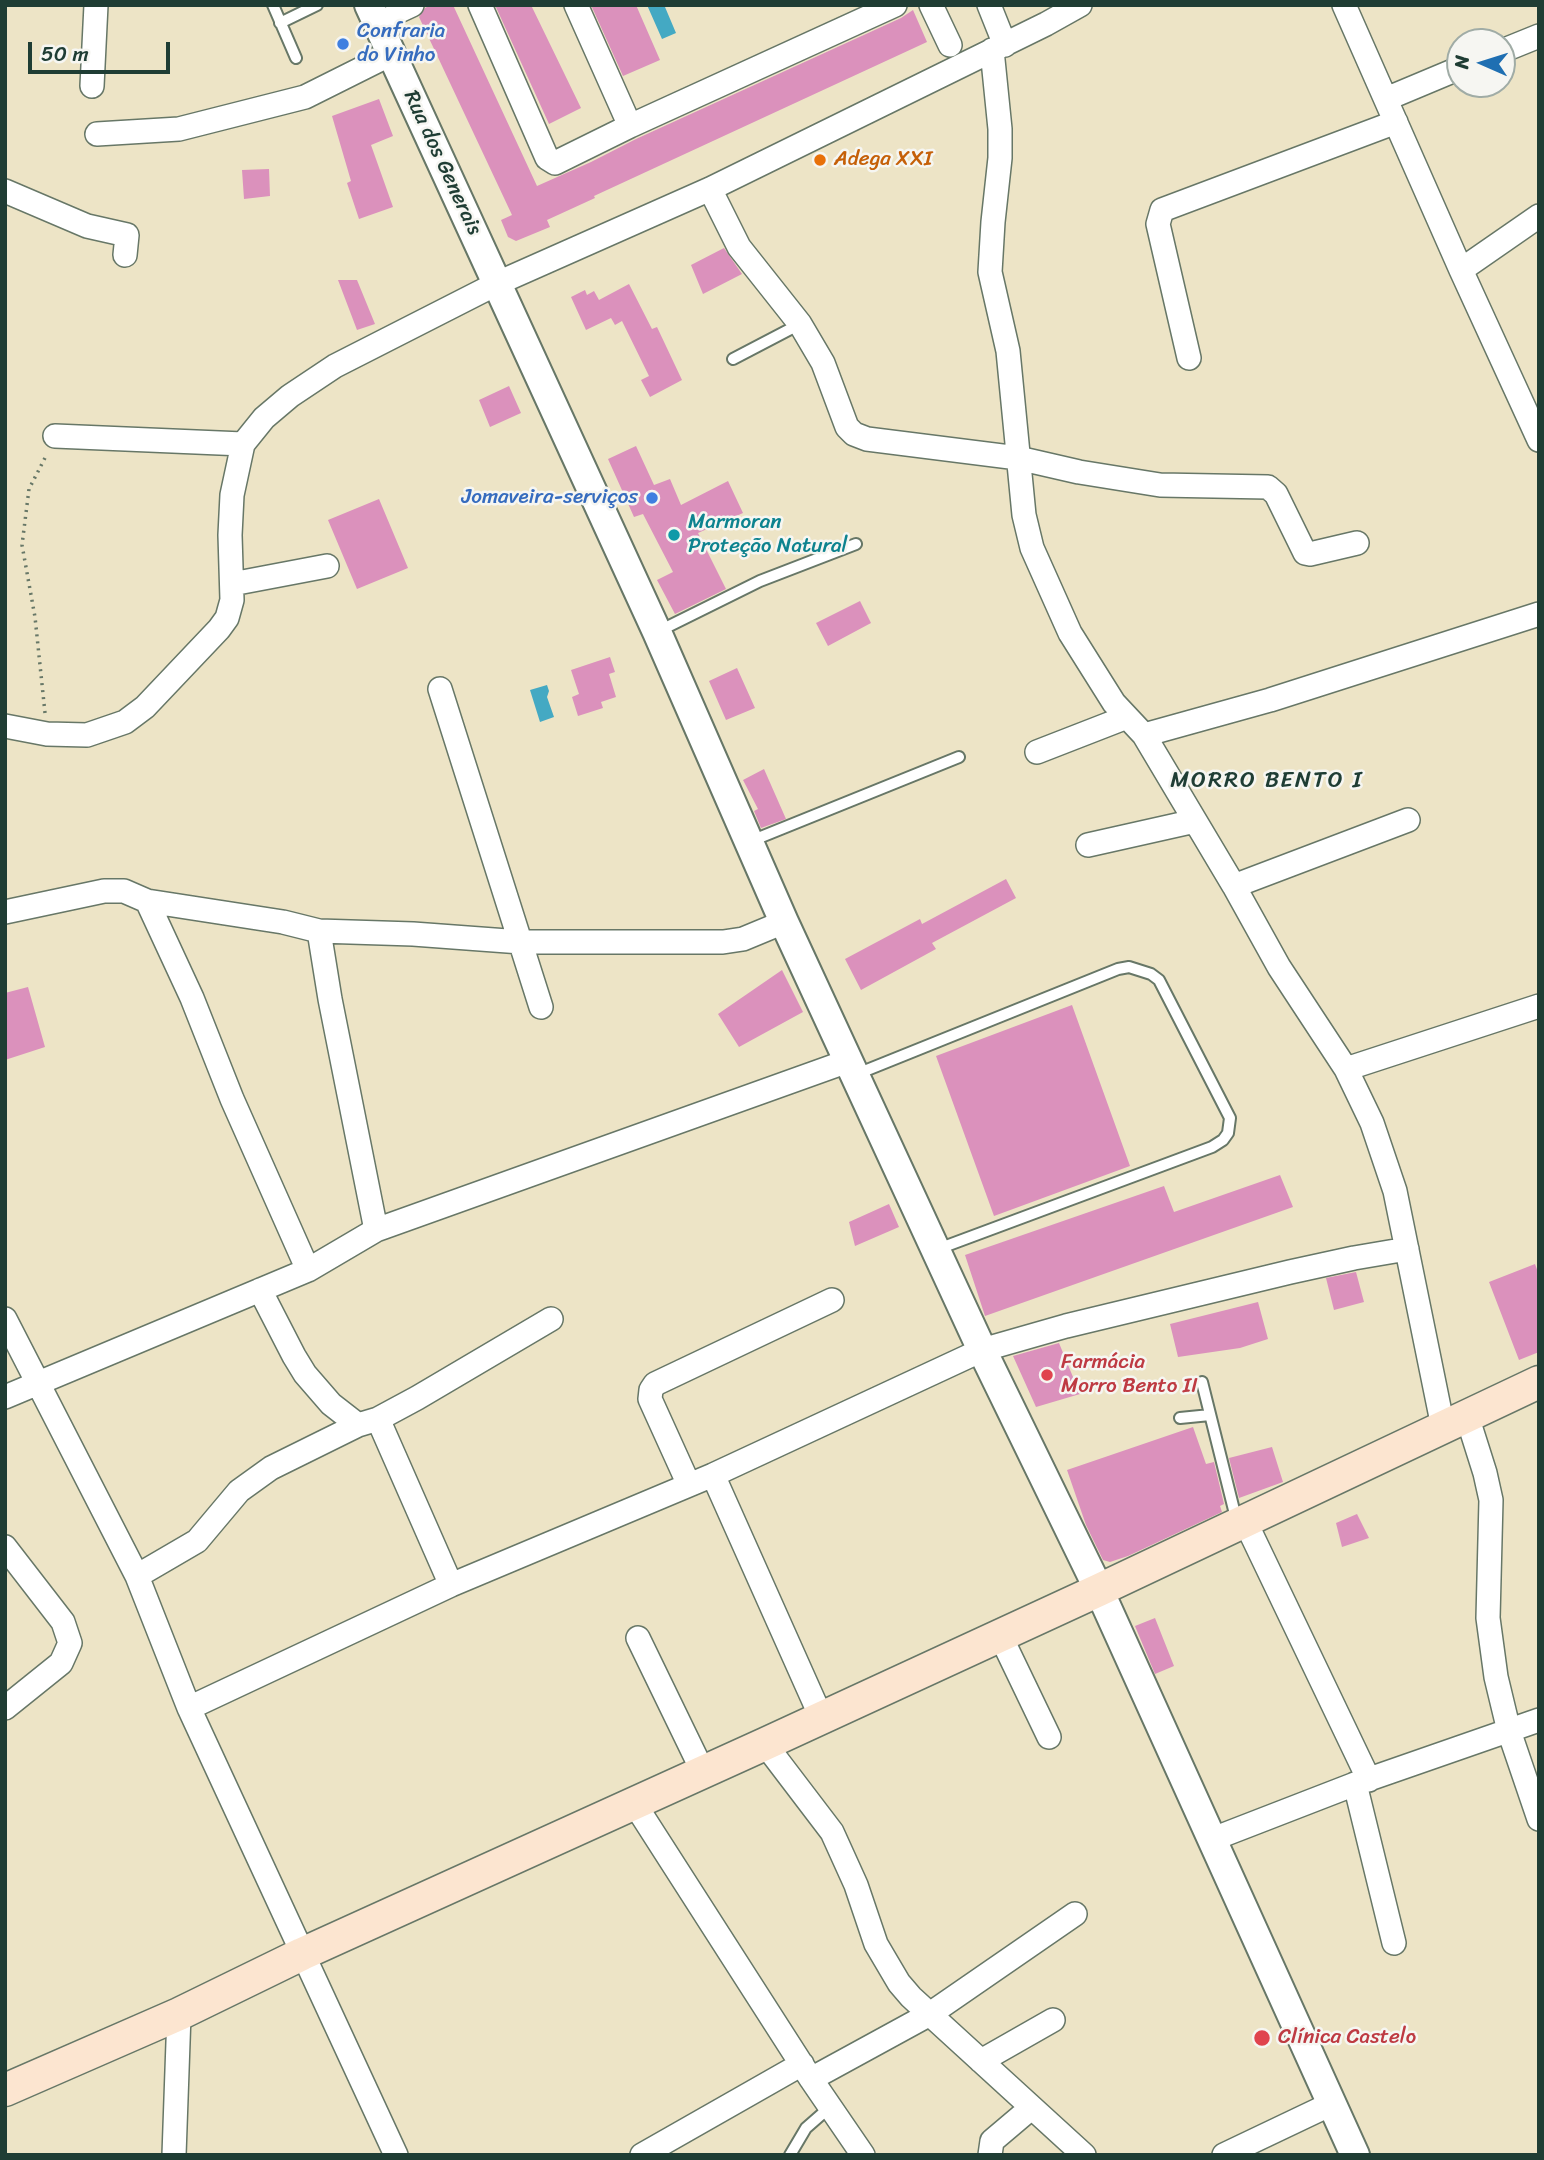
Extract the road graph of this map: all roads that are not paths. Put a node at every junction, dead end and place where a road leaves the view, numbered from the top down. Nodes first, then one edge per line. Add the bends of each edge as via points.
1 (96, 5) edge
2 (273, 5) edge
3 (317, 5) edge
4 (369, 5) edge
5 (412, 5) edge
6 (480, 5) edge
7 (576, 5) edge
8 (895, 5) edge
9 (931, 5) edge
10 (989, 5) edge
11 (1080, 5) edge
12 (1344, 5) edge
13 (868, 11) edge
14 (1047, 15) edge
15 (280, 23) junction
16 (1539, 36) edge
17 (387, 43) junction
18 (950, 45) dead end
19 (1516, 45) edge
20 (998, 47) junction
21 (296, 58) dead end
22 (1446, 74) edge
23 (92, 86) dead end
24 (1386, 99) junction
25 (1396, 122) junction
26 (630, 126) junction
27 (97, 134) dead end
28 (710, 189) junction
29 (5, 191) edge
30 (1539, 216) edge
31 (125, 255) dead end
32 (1461, 270) junction
33 (498, 283) junction
34 (800, 324) junction
35 (1189, 358) dead end
36 (733, 359) dead end
37 (55, 436) road end
38 (1539, 440) edge
39 (243, 444) junction
40 (1018, 458) junction
41 (1357, 543) dead end
42 (856, 544) dead end
43 (327, 566) dead end
44 (232, 584) junction
45 (1539, 614) edge
46 (657, 632) junction
47 (440, 689) dead end
48 (1127, 717) junction
49 (5, 726) edge
50 (1144, 735) junction
51 (1037, 752) dead end
52 (959, 757) dead end
53 (1408, 820) dead end
54 (1195, 821) junction
55 (748, 842) junction
56 (1088, 845) dead end
57 (1234, 886) junction
58 (148, 901) junction
59 (5, 912) edge
60 (784, 922) junction
61 (319, 931) junction
62 (521, 942) junction
63 (1539, 1006) edge
64 (541, 1007) dead end
65 (851, 1068) junction
66 (1346, 1069) junction
67 (376, 1230) junction
68 (1407, 1249) junction
69 (935, 1250) junction
70 (307, 1270) junction
71 (260, 1290) junction
72 (832, 1300) dead end
73 (5, 1319) edge
74 (551, 1319) dead end
75 (982, 1350) junction
76 (1202, 1382) dead end
77 (1539, 1382) edge
78 (40, 1383) junction
79 (5, 1397) edge
80 (1210, 1415) junction
81 (1180, 1418) dead end
82 (1455, 1421) junction
83 (368, 1422) junction
84 (713, 1475) junction
85 (689, 1485) junction
86 (1241, 1522) junction
87 (5, 1546) edge
88 (138, 1576) junction
89 (451, 1585) junction
90 (1099, 1590) junction
91 (1000, 1635) junction
92 (638, 1638) dead end
93 (189, 1707) junction
94 (5, 1708) edge
95 (821, 1717) junction
96 (1539, 1720) edge
97 (1508, 1731) junction
98 (1049, 1737) dead end
99 (765, 1744) junction
100 (703, 1772) junction
101 (1362, 1782) junction
102 (634, 1803) junction
103 (1539, 1819) edge
104 (1213, 1839) junction
105 (1075, 1914) dead end
106 (1394, 1943) dead end
107 (302, 1954) junction
108 (179, 2014) junction
109 (930, 2014) junction
110 (1053, 2020) dead end
111 (981, 2061) junction
112 (806, 2072) junction
113 (5, 2090) edge
114 (1331, 2104) junction
115 (830, 2107) junction
116 (1031, 2108) junction
117 (174, 2155) edge
118 (396, 2155) edge
119 (642, 2155) edge
120 (790, 2155) edge
121 (863, 2155) edge
122 (990, 2155) edge
123 (1084, 2155) edge
124 (1224, 2155) edge
125 (1355, 2155) edge

1 - 23 street
2 - 15 lane
3 - 15 lane
4 - 17 street, Rua dos Generais
5 - 17 street via 397,12
6 - 26 street via 551,162
7 - 26 street
8 - 13 street
9 - 18 street
10 - 20 street
11 - 14 street
12 - 24 street
13 - 26 street
14 - 20 street
15 - 21 lane
16 - 19 street
17 - 27 street via 305,97 179,130
17 - 33 street, Rua dos Generais
20 - 28 street
20 - 40 street via 1000,158 990,272 1008,351
22 - 24 street
24 - 25 street
25 - 32 street
25 - 35 street via 1162,210 1158,224
28 - 33 street
28 - 34 street via 739,247
29 - 31 street via 88,226 127,235
30 - 32 street
32 - 38 street
33 - 39 street via 335,366 264,418
33 - 46 street, Rua dos Generais
34 - 36 lane
34 - 40 street via 823,363 854,435
37 - 39 street
39 - 44 street via 232,495
40 - 41 street via 1160,485 1268,487 1276,494 1305,553
40 - 48 street via 1024,515 1041,571 1070,633
42 - 46 lane via 760,582
43 - 44 street
44 - 49 street via 227,618 145,707 125,722 86,735
45 - 50 street
46 - 55 street, Rua dos Generais
47 - 62 street
48 - 50 street
48 - 51 street
50 - 54 street
52 - 55 lane
53 - 57 street
54 - 56 street
54 - 57 street
55 - 60 street, Rua dos Generais
57 - 66 street via 1279,967
58 - 59 street via 124,891 104,891
58 - 61 street
58 - 70 street
60 - 62 street via 723,942
60 - 65 street, Rua dos Generais
61 - 62 street
61 - 67 street
62 - 64 street
63 - 66 street
65 - 67 street
65 - 69 street, Rua dos Generais
65 - 69 lane via 1129,967 1159,980 1230,1118 1228,1133 1212,1147
66 - 68 street via 1372,1123 1395,1191
67 - 70 street
68 - 75 street via 1290,1272
68 - 82 street
69 - 75 street, Rua dos Generais
70 - 71 street
71 - 78 street
71 - 83 street via 305,1374 331,1404
72 - 85 street via 654,1384 650,1399
73 - 78 street
74 - 83 street
75 - 84 street
75 - 90 street, Rua dos Generais
76 - 80 lane
77 - 82 main road
78 - 79 street
78 - 88 street
80 - 81 lane
80 - 86 lane
82 - 86 main road
82 - 97 street via 1485,1473 1491,1500 1488,1618
83 - 88 street via 271,1468 239,1491 197,1541
83 - 89 street
84 - 85 street
84 - 95 street
85 - 89 street
86 - 90 main road
86 - 101 street
87 - 94 street via 63,1622 70,1643 61,1663
88 - 93 street
89 - 93 street
90 - 91 main road
90 - 104 street, Rua dos Generais
91 - 95 main road
91 - 98 street
92 - 100 street
93 - 107 street
95 - 99 main road
96 - 97 street
97 - 101 street
97 - 103 street
99 - 100 main road
99 - 109 street via 832,1832 876,1944 899,1983
100 - 102 main road
101 - 104 street
101 - 106 street
102 - 107 main road
102 - 112 street
104 - 114 street, Rua dos Generais
105 - 109 street
107 - 108 main road
107 - 118 street
108 - 113 main road
108 - 117 street
109 - 111 street
109 - 112 street
110 - 111 street
111 - 116 street
112 - 115 street
112 - 119 street
114 - 124 street
114 - 125 street, Rua dos Generais
115 - 120 lane via 806,2128
115 - 121 street
116 - 122 street via 992,2141
116 - 123 street

